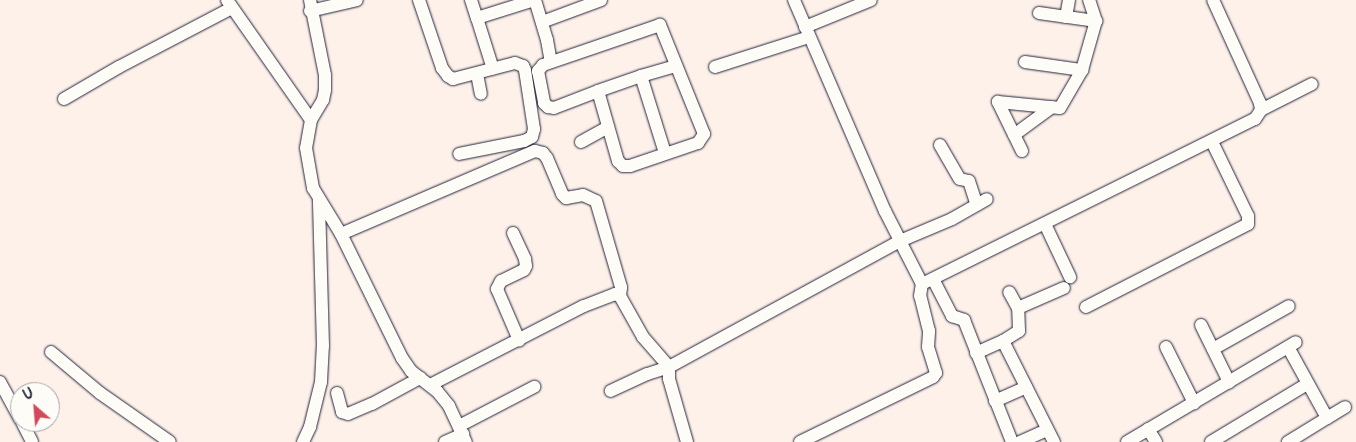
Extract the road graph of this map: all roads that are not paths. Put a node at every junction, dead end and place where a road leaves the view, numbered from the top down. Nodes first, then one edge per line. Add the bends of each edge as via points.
1 (356, 0) edge
2 (419, 0) edge
3 (470, 0) edge
4 (535, 0) edge
5 (601, 0) edge
6 (794, 0) edge
7 (871, 0) edge
8 (1069, 0) edge
9 (1089, 0) edge
10 (1213, 0) edge
11 (230, 4) edge
12 (310, 5) edge
13 (1039, 14) dead end
14 (1066, 17) junction
15 (477, 18) junction
16 (1096, 21) junction
17 (542, 22) junction
18 (807, 32) junction
19 (551, 62) junction
20 (1025, 62) dead end
21 (675, 66) junction
22 (715, 66) dead end
23 (493, 69) junction
24 (1082, 70) junction
25 (477, 74) junction
26 (641, 76) junction
27 (1312, 84) dead end
28 (598, 91) junction
29 (481, 94) dead end
30 (64, 99) dead end
31 (1052, 107) junction
32 (1261, 110) junction
33 (311, 120) junction
34 (608, 127) junction
35 (1014, 135) junction
36 (581, 142) dead end
37 (1212, 142) junction
38 (940, 145) dead end
39 (1022, 151) dead end
40 (665, 152) junction
41 (459, 154) dead end
42 (319, 200) junction
43 (1045, 224) junction
44 (513, 233) dead end
45 (341, 234) junction
46 (900, 241) junction
47 (928, 282) junction
48 (1009, 292) dead end
49 (620, 296) junction
50 (1289, 306) dead end
51 (1086, 307) dead end
52 (1018, 308) junction
53 (1201, 325) dead end
54 (519, 340) junction
55 (1003, 341) junction
56 (1166, 347) dead end
57 (1213, 349) junction
58 (51, 352) dead end
59 (976, 353) junction
60 (668, 367) junction
61 (0, 382) edge
62 (425, 382) junction
63 (1229, 382) junction
64 (1307, 384) junction
65 (534, 387) dead end
66 (1026, 387) junction
67 (611, 391) dead end
68 (337, 393) dead end
69 (10, 400) edge
70 (996, 401) junction
71 (1194, 403) junction
72 (1345, 406) dead end
73 (1327, 418) junction
74 (1148, 429) junction
75 (1047, 430) junction
76 (462, 434) edge
77 (170, 442) edge
78 (303, 442) edge
79 (445, 442) edge
80 (687, 442) edge
81 (800, 442) edge
82 (1012, 442) edge
83 (1020, 442) edge
84 (1054, 442) edge
85 (1127, 442) edge
86 (1156, 442) edge
87 (1211, 442) edge
88 (1288, 442) edge

1 - 12 street
2 - 25 street via 442,68 448,76 453,80
3 - 15 street
4 - 15 street
4 - 17 street
5 - 17 street
6 - 18 street
7 - 18 street
8 - 14 street
9 - 16 street
10 - 32 street
11 - 30 street
11 - 33 street
12 - 33 street via 326,83 323,100
13 - 14 street
14 - 16 street
15 - 23 street
16 - 24 street
17 - 19 street
18 - 22 street
18 - 46 street
19 - 21 street via 660,24
19 - 28 street via 542,65 538,71 544,103 548,107 554,108
20 - 24 street
21 - 26 street
21 - 40 street via 704,134 698,142
23 - 25 street
23 - 41 street via 515,63 523,66 534,135 524,141
24 - 31 street via 1060,108
25 - 29 street
26 - 28 street
26 - 40 street
27 - 32 street
28 - 34 street
31 - 35 street
31 - 35 street via 998,102
32 - 37 street via 1255,118
33 - 42 street via 306,148 313,188
34 - 36 street
34 - 40 street via 618,161 623,166
35 - 39 street
37 - 43 street
37 - 51 street via 1248,216 1248,224
38 - 46 street via 960,179 968,180 982,202 936,227
42 - 45 street
42 - 78 street via 322,373 310,426
43 - 47 street
43 - 52 street via 1067,282
44 - 54 street via 526,266 501,281 496,289
45 - 49 street via 535,151 543,153 566,198 583,195 596,201 621,287
45 - 62 street via 402,358
46 - 47 street
46 - 60 street
47 - 59 street via 952,316 964,320
47 - 81 street via 920,296 929,331 928,347 936,372 932,377
48 - 52 street
49 - 54 street via 612,294 598,300
49 - 60 street via 643,337
50 - 57 street
52 - 55 street via 1018,331
53 - 57 street
54 - 62 street
55 - 59 street
55 - 66 street
56 - 71 street
57 - 63 street
58 - 77 street
59 - 70 street
60 - 67 street
60 - 80 street
61 - 69 street
62 - 68 street via 348,414 342,412
62 - 76 street via 449,406
63 - 64 street via 1292,345
63 - 71 street
64 - 73 street
64 - 87 street
65 - 76 street
66 - 70 street
66 - 75 street
70 - 82 street
71 - 74 street
72 - 73 street
73 - 88 street
74 - 85 street
74 - 86 street
75 - 83 street
75 - 84 street
76 - 79 street

